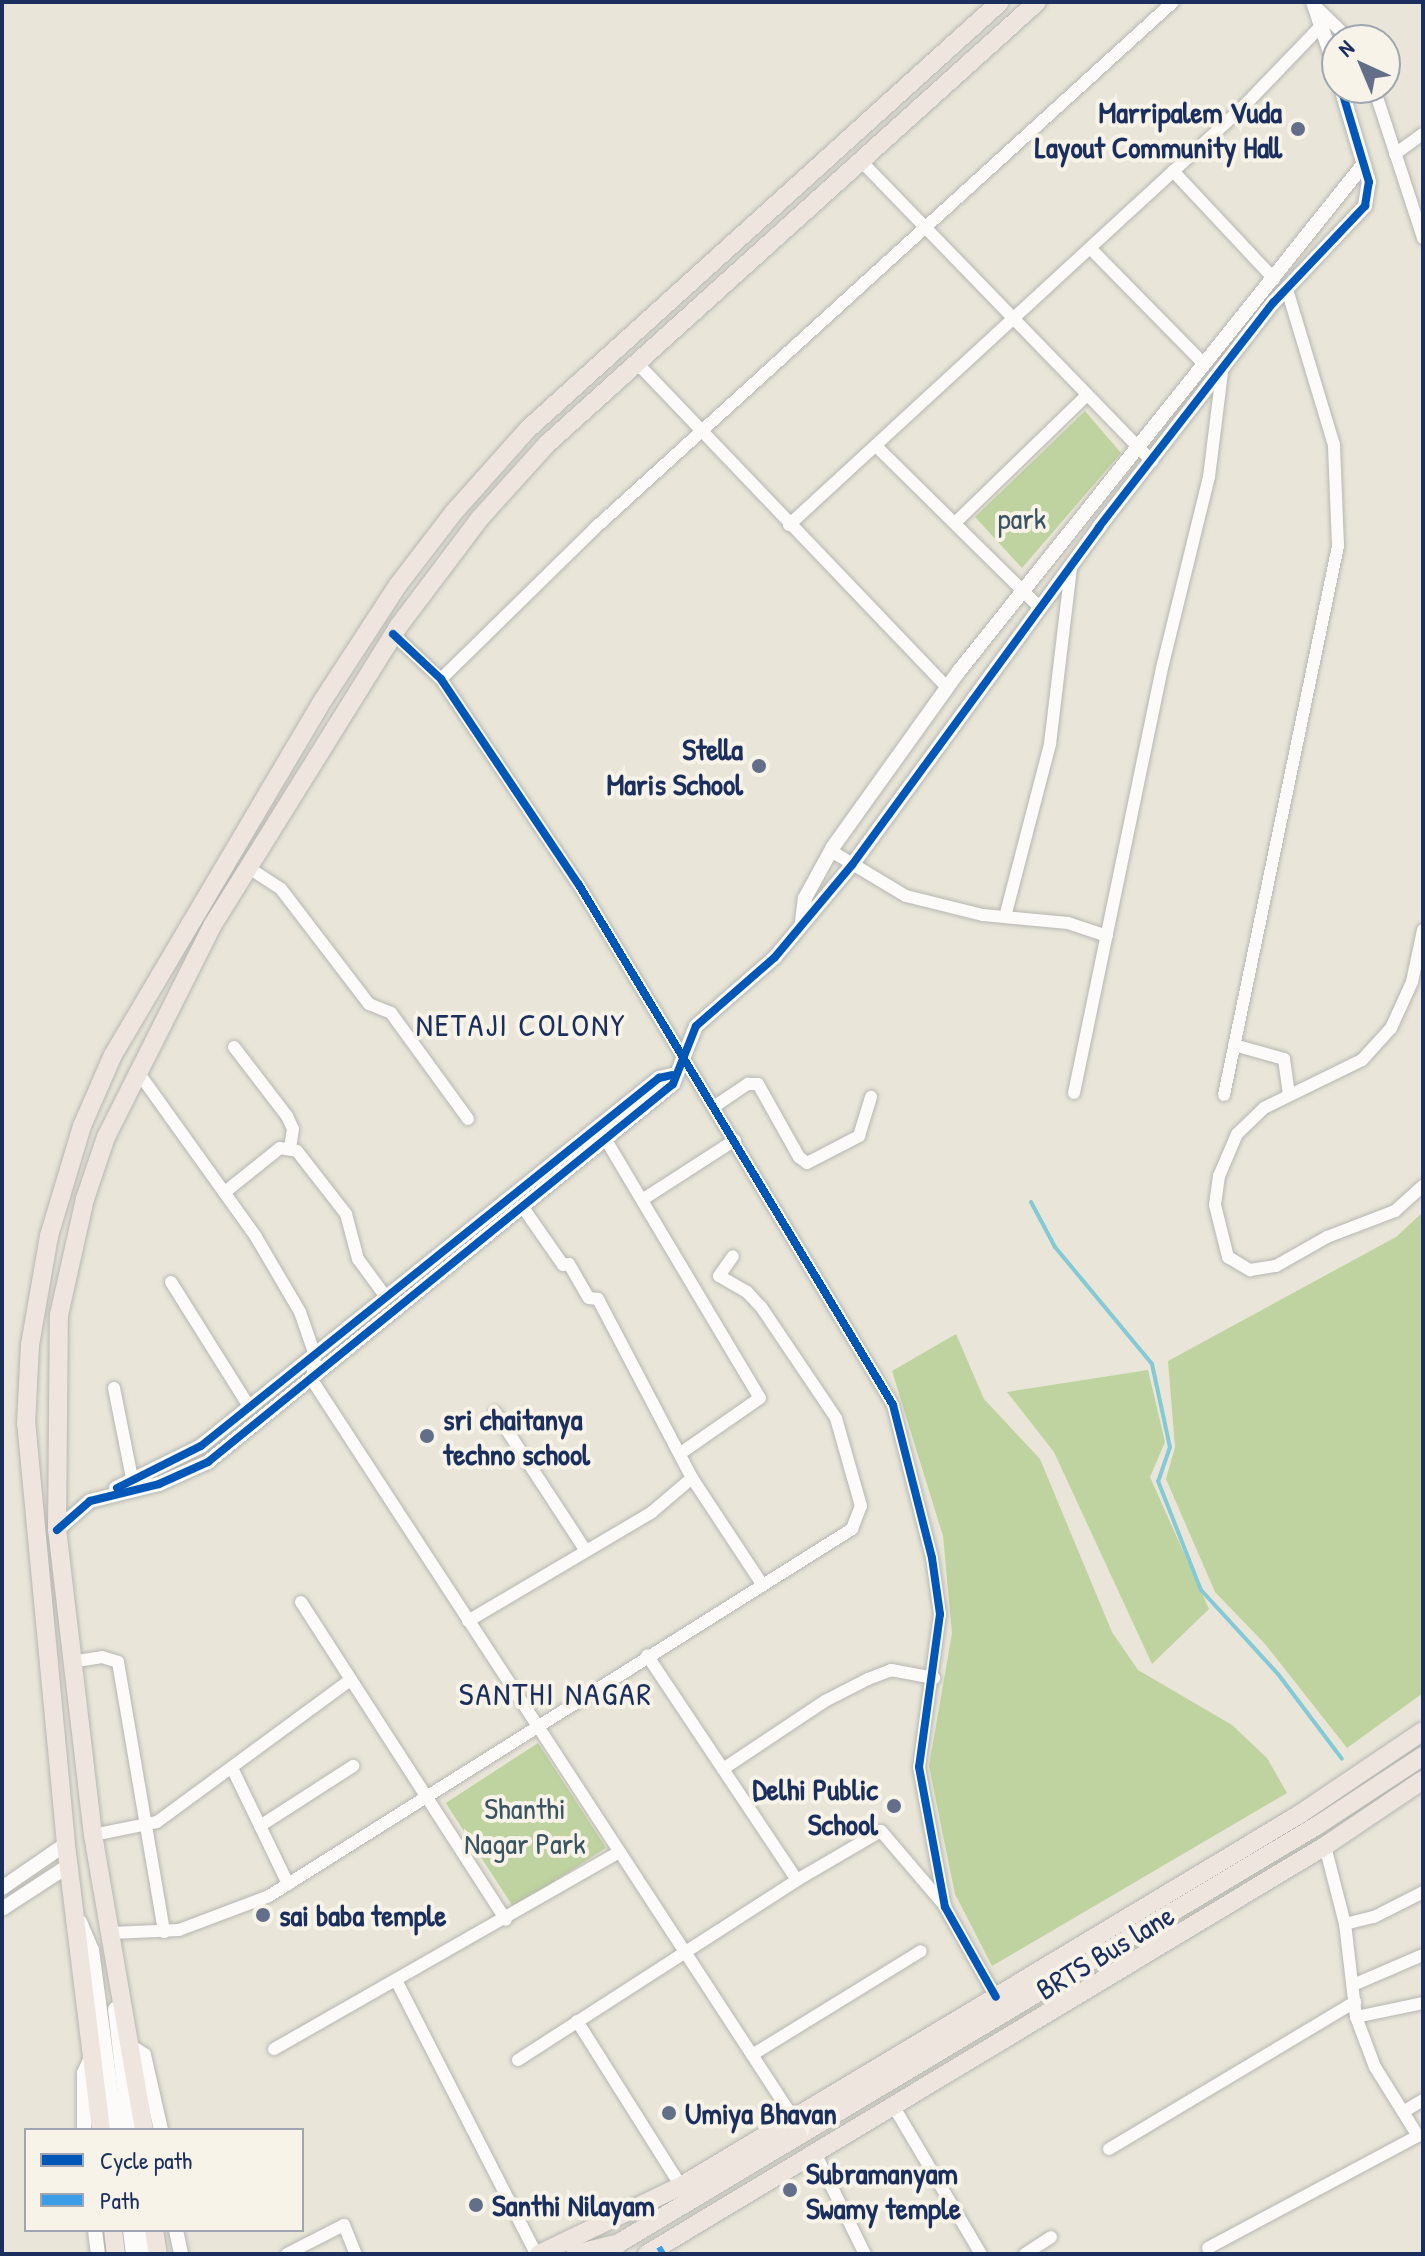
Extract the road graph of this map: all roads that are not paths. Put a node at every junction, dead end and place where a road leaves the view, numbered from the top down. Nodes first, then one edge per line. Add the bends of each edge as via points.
1 (1000, 2) edge
2 (1037, 2) edge
3 (1173, 2) edge
4 (1315, 4) edge
5 (1323, 24) edge
6 (1334, 24) edge
7 (1321, 26) edge
8 (1346, 104) edge
9 (1379, 104) edge
10 (1423, 134) edge
11 (1395, 154) junction
12 (859, 159) junction
13 (1363, 165) junction
14 (1173, 171) junction
15 (925, 231) junction
16 (1423, 238) edge
17 (1091, 249) junction
18 (1274, 279) junction
19 (1287, 289) junction
20 (1014, 321) junction
21 (1202, 362) junction
22 (638, 364) junction
23 (1222, 373) junction
24 (1087, 395) junction
25 (699, 432) junction
26 (1136, 445) junction
27 (876, 446) junction
28 (1152, 461) junction
29 (957, 521) junction
30 (789, 525) junction
31 (1071, 569) junction
32 (1025, 592) junction
33 (1040, 608) junction
34 (393, 634) junction
35 (441, 679) junction
36 (948, 688) junction
37 (831, 851) junction
38 (852, 865) junction
39 (249, 868) junction
40 (1005, 917) junction
41 (802, 922) junction
42 (1423, 930) edge
43 (1107, 936) junction
44 (1234, 1045) junction
45 (234, 1047) dead end
46 (683, 1051) junction
47 (138, 1072) junction
48 (672, 1075) junction
49 (1074, 1093) dead end
50 (1289, 1094) junction
51 (1224, 1095) dead end
52 (871, 1097) dead end
53 (715, 1106) junction
54 (468, 1119) dead end
55 (606, 1140) junction
56 (735, 1140) junction
57 (290, 1149) junction
58 (1423, 1186) edge
59 (225, 1192) junction
60 (645, 1198) junction
61 (524, 1209) junction
62 (733, 1256) dead end
63 (171, 1282) dead end
64 (386, 1297) junction
65 (315, 1355) junction
66 (312, 1380) junction
67 (114, 1388) dead end
68 (250, 1408) junction
69 (495, 1412) dead end
70 (681, 1453) junction
71 (132, 1478) junction
72 (692, 1478) junction
73 (109, 1493) junction
74 (57, 1530) junction
75 (586, 1551) junction
76 (762, 1584) junction
77 (301, 1602) dead end
78 (468, 1621) junction
79 (647, 1655) junction
80 (71, 1662) junction
81 (934, 1678) junction
82 (350, 1680) junction
83 (536, 1728) junction
84 (1423, 1731) edge
85 (1423, 1756) edge
86 (353, 1766) dead end
87 (723, 1769) junction
88 (233, 1770) junction
89 (1423, 1780) edge
90 (427, 1799) junction
91 (149, 1824) junction
92 (260, 1826) junction
93 (93, 1835) junction
94 (66, 1844) junction
95 (1325, 1846) junction
96 (619, 1852) junction
97 (68, 1866) junction
98 (797, 1880) junction
99 (288, 1884) junction
100 (2, 1888) edge
101 (1423, 1892) edge
102 (945, 1907) junction
103 (2, 1909) edge
104 (107, 1913) junction
105 (78, 1919) junction
106 (506, 1920) junction
107 (1345, 1924) junction
108 (164, 1932) junction
109 (111, 1933) junction
110 (684, 1951) junction
111 (921, 1951) dead end
112 (1423, 1955) edge
113 (397, 1982) junction
114 (1353, 1985) junction
115 (996, 1997) junction
116 (1355, 2002) junction
117 (1423, 2003) edge
118 (1356, 2017) junction
119 (577, 2021) junction
120 (133, 2048) junction
121 (274, 2049) dead end
122 (752, 2055) junction
123 (92, 2056) junction
124 (518, 2060) dead end
125 (1423, 2100) edge
126 (894, 2107) junction
127 (1403, 2112) junction
128 (794, 2119) junction
129 (84, 2128) edge
130 (101, 2128) edge
131 (116, 2128) edge
132 (129, 2128) edge
133 (144, 2128) edge
134 (161, 2128) edge
135 (1420, 2140) edge
136 (1109, 2149) dead end
137 (815, 2153) junction
138 (681, 2186) junction
139 (95, 2232) edge
140 (113, 2232) edge
141 (130, 2232) edge
142 (141, 2232) edge
143 (154, 2232) edge
144 (176, 2232) edge
145 (1051, 2237) dead end
146 (609, 2247) edge
147 (1208, 2248) dead end
148 (657, 2252) edge
149 (98, 2254) edge
150 (116, 2254) edge
151 (133, 2254) edge
152 (144, 2254) edge
153 (158, 2254) edge
154 (181, 2254) edge
155 (287, 2254) edge
156 (356, 2254) edge
157 (538, 2254) edge
158 (575, 2254) edge
159 (865, 2254) edge
160 (981, 2254) edge
161 (1025, 2254) edge

1 - 94 main road via 528,429 454,512 398,585 323,700 113,1055 82,1126 49,1236 30,1345 26,1424
2 - 12 main road
3 - 15 street
4 - 5 street
4 - 6 street
7 - 14 street
8 - 13 street
9 - 11 street
10 - 11 street
11 - 16 street
12 - 15 street
12 - 22 main road
13 - 18 street
13 - 19 street via 1369,182 1365,206
14 - 17 street
14 - 18 street
15 - 20 street
15 - 25 street
17 - 20 street
17 - 21 street
18 - 21 street
19 - 23 street
19 - 44 street via 1334,445 1338,546
20 - 24 street
20 - 27 street
21 - 26 street
22 - 25 street
22 - 34 main road via 547,444 481,517
23 - 28 street
23 - 43 street via 1209,477
24 - 26 street
24 - 29 street
25 - 30 street
25 - 35 street
26 - 28 street
26 - 32 street
27 - 29 street
27 - 30 street
28 - 31 street
29 - 32 street
30 - 36 street
31 - 33 street
31 - 40 street via 1050,744
32 - 33 street
32 - 36 street
33 - 38 street
34 - 35 street
34 - 39 main road
35 - 46 street
36 - 37 street
37 - 38 street
37 - 41 street via 805,898
38 - 40 street via 906,896
38 - 41 street
39 - 47 main road via 212,926
39 - 54 street via 281,889 369,1004 391,1013
40 - 43 street via 1068,923
41 - 46 street via 775,957 696,1026
42 - 50 street via 1412,982 1391,1028 1362,1060
43 - 49 street
44 - 50 street via 1284,1059
44 - 51 street
45 - 57 street via 287,1116 293,1129
46 - 48 street
46 - 53 street
47 - 59 street
47 - 74 main road via 106,1137 85,1199 59,1315
48 - 55 street via 673,1084
48 - 64 street via 659,1078
50 - 58 street via 1237,1134 1219,1176 1215,1205 1228,1257 1250,1270 1276,1266 1327,1237 1395,1211
52 - 53 street via 859,1136 807,1163 758,1084 748,1084
53 - 56 street
55 - 60 street
55 - 61 street
56 - 60 street
56 - 81 street via 893,1405 932,1558 940,1614
57 - 59 street via 274,1152
57 - 64 street via 301,1155 346,1214 358,1259
59 - 65 street via 300,1312
60 - 70 street via 673,1256 760,1398
61 - 66 street
61 - 70 street via 589,1298 598,1299
62 - 76 street via 719,1276 747,1292 798,1354 836,1418 861,1506 847,1533
63 - 68 street
64 - 65 street
65 - 66 street
65 - 68 street
66 - 73 street via 197,1468 159,1484
66 - 78 street
67 - 71 street
68 - 71 street via 201,1446
69 - 75 street
70 - 72 street
71 - 73 street
72 - 75 street via 652,1512
72 - 76 street
73 - 74 street via 90,1501
74 - 80 main road
75 - 78 street
76 - 79 street
77 - 82 street
78 - 83 street
79 - 83 street
79 - 87 street
80 - 91 street via 102,1657 118,1662
80 - 93 main road
81 - 87 street via 891,1670 868,1679
81 - 102 street via 919,1767
82 - 88 street
82 - 90 street
83 - 90 street
83 - 96 street
84 - 115 main road via 1300,1814
85 - 146 main road, BRTS Bus lane via 1318,1825
86 - 92 street
87 - 98 street
88 - 91 street
88 - 92 street
89 - 95 main road
90 - 99 street
90 - 106 street
91 - 93 street
91 - 108 street
92 - 99 street
93 - 104 main road
94 - 97 main road
94 - 100 street
95 - 107 street
95 - 126 main road
96 - 106 street
96 - 110 street
97 - 103 street
97 - 105 main road
98 - 102 street via 881,1831
98 - 110 street
99 - 108 street via 264,1898
101 - 107 street via 1374,1917
102 - 115 street
104 - 109 main road
104 - 132 street
105 - 123 main road
105 - 131 street via 92,1950
106 - 113 street
107 - 114 street
108 - 109 street
109 - 120 main road
110 - 119 street
110 - 122 street
111 - 122 street
112 - 114 street
113 - 121 street
113 - 157 street
114 - 116 street
115 - 128 main road
116 - 118 street
116 - 136 street
117 - 118 street
118 - 127 street via 1375,2067
119 - 124 street
119 - 138 street
120 - 133 main road
120 - 134 street via 144,2055
122 - 128 street
123 - 129 street via 84,2073
123 - 130 main road
125 - 127 street
126 - 137 main road
126 - 160 street
127 - 135 street
128 - 138 main road
135 - 147 street
137 - 148 main road
137 - 159 street
138 - 157 main road
139 - 149 street
140 - 150 main road
141 - 151 street
142 - 152 street
143 - 153 main road
144 - 154 street
145 - 161 street
146 - 158 main road, BRTS Bus lane
155 - 156 street via 344,2225

